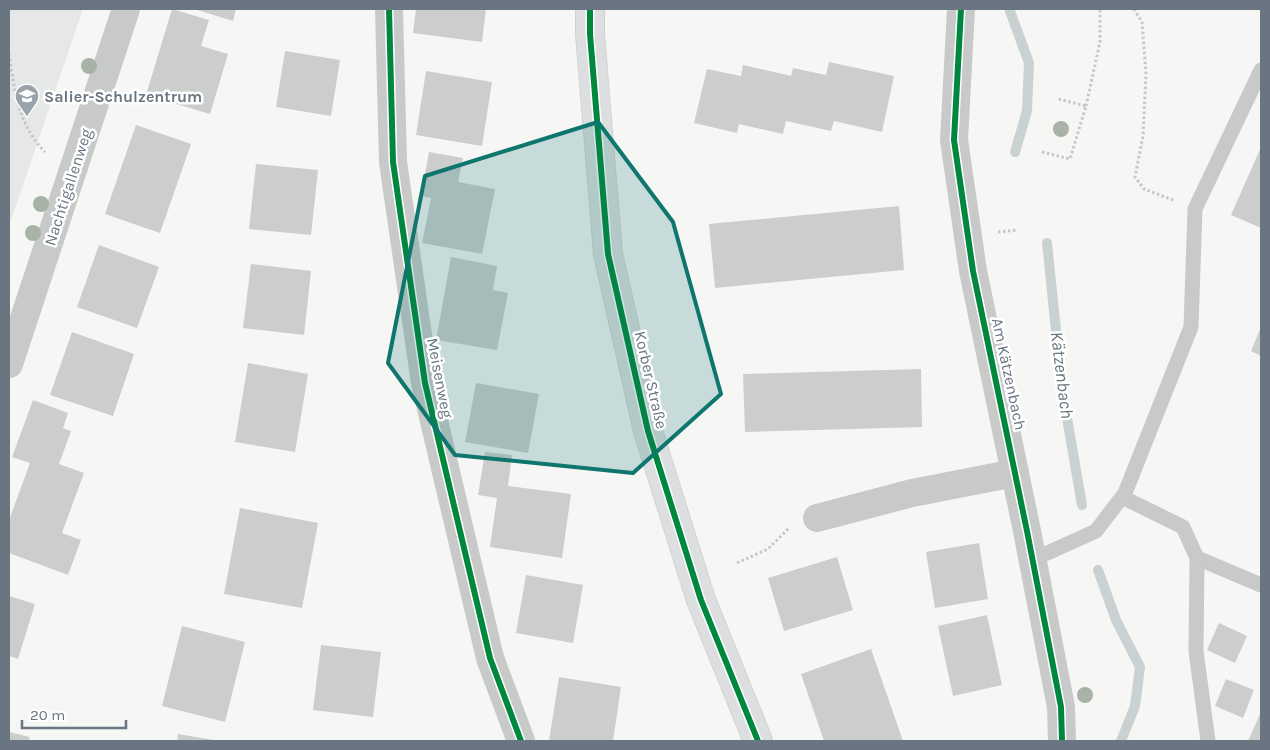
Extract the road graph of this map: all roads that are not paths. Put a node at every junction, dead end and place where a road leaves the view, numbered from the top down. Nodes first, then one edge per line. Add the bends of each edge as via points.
1 (126, 9) edge
2 (389, 9) edge
3 (590, 9) edge
4 (962, 9) edge
5 (1261, 70) edge
6 (9, 364) edge
7 (1015, 473) junction
8 (1122, 497) junction
9 (817, 518) road end
10 (1198, 558) junction
11 (1032, 560) junction
12 (1261, 585) edge
13 (521, 741) edge
14 (758, 741) edge
15 (1062, 741) edge
16 (1208, 741) edge

1 - 6 street, Nachtigallenweg
2 - 13 street, Meisenweg via 393,162 425,383 490,658
3 - 14 street, Korber Straße via 608,254 648,431 701,600
4 - 7 street, Am Kätzenbach via 954,140 973,270
5 - 8 lane via 1195,209 1191,328
7 - 9 street via 912,493
7 - 11 street, Am Kätzenbach
8 - 10 lane via 1183,527
8 - 11 lane via 1096,531
10 - 12 lane
10 - 16 lane via 1196,651
11 - 15 street, Am Kätzenbach via 1061,708

